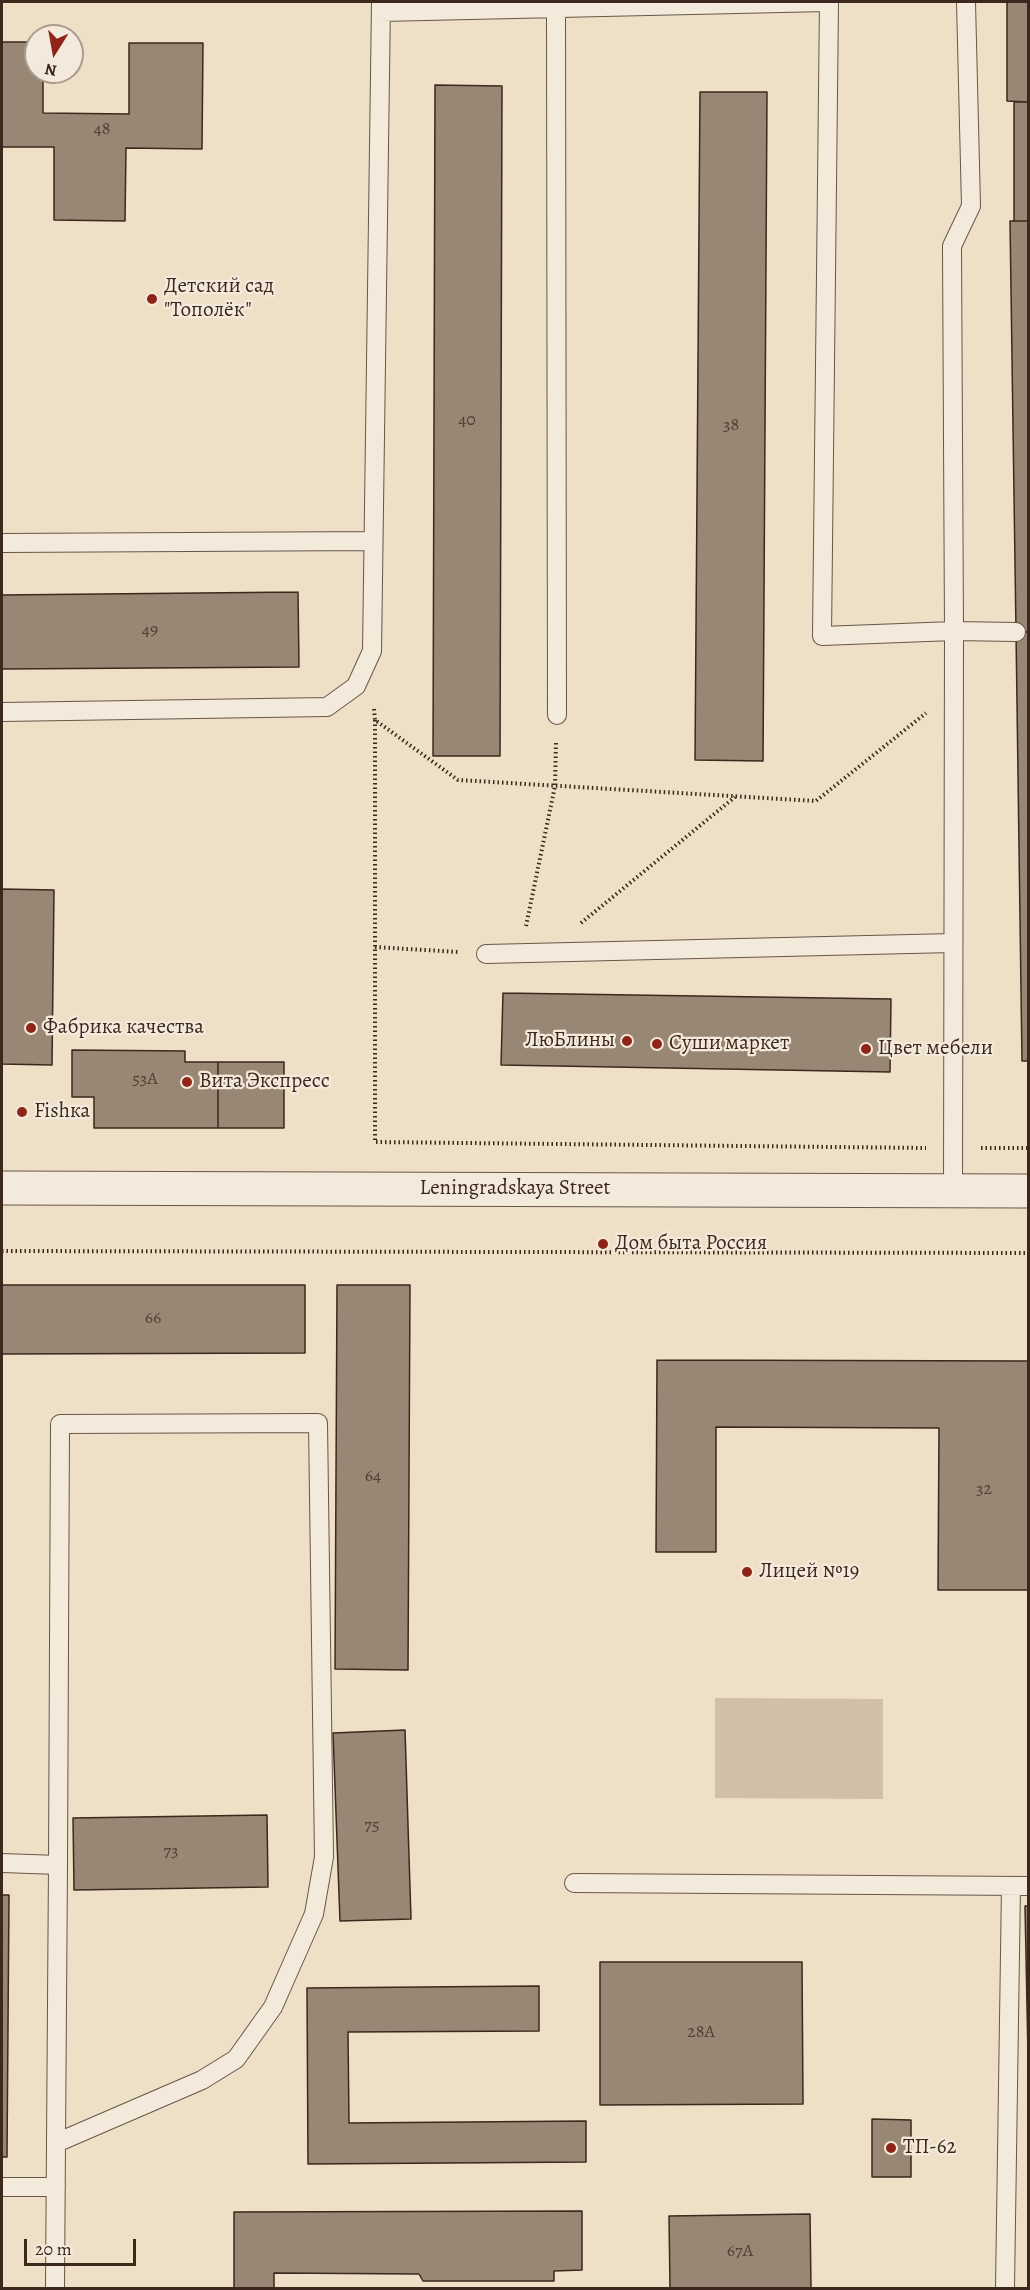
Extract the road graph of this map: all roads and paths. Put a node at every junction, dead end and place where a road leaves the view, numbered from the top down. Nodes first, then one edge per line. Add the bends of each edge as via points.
1 (827, 2) edge
2 (966, 2) edge
3 (381, 7) edge
4 (556, 7) junction
5 (373, 541) junction
6 (2, 543) edge
7 (954, 631) junction
8 (1016, 632) dead end
9 (372, 651) junction
10 (952, 692) junction
11 (2, 712) edge
12 (557, 715) joint
13 (375, 720) junction
14 (555, 786) junction
15 (735, 796) junction
16 (953, 943) junction
17 (375, 947) junction
18 (546, 952) junction
19 (520, 953) junction
20 (486, 954) joint
21 (1029, 1148) edge
22 (953, 1149) junction
23 (2, 1188) edge
24 (953, 1190) junction
25 (1029, 1191) edge
26 (2, 1251) edge
27 (1029, 1253) edge
28 (2, 1863) edge
29 (58, 1865) junction
30 (574, 1883) dead end
31 (1020, 1886) edge
32 (56, 2143) junction
33 (2, 2187) edge
34 (56, 2187) junction
35 (55, 2289) edge
36 (1005, 2289) edge

1 - 4 lane
1 - 7 lane via 822,636
2 - 7 lane via 971,206 952,246
3 - 4 lane
3 - 5 lane
4 - 12 lane
5 - 6 lane
5 - 9 lane
7 - 8 lane
7 - 10 lane
9 - 11 lane via 356,686 327,707
9 - 13 path
10 - 15 path via 816,801
10 - 16 lane
12 - 14 path
13 - 14 path via 458,780
13 - 17 path
14 - 15 path
14 - 19 path
15 - 18 path
16 - 18 lane
16 - 22 lane
17 - 20 path
17 - 22 path via 375,1142
18 - 19 lane
19 - 20 lane
21 - 22 path
22 - 24 lane
23 - 24 street, Leningradskaya Street
24 - 25 street, Leningradskaya Street
26 - 27 path
28 - 29 lane
29 - 32 lane
29 - 32 lane via 60,1424 318,1424 324,1857 314,1914 273,2007 237,2059 202,2080
30 - 31 lane
31 - 36 lane
32 - 34 lane
33 - 34 lane
34 - 35 lane

